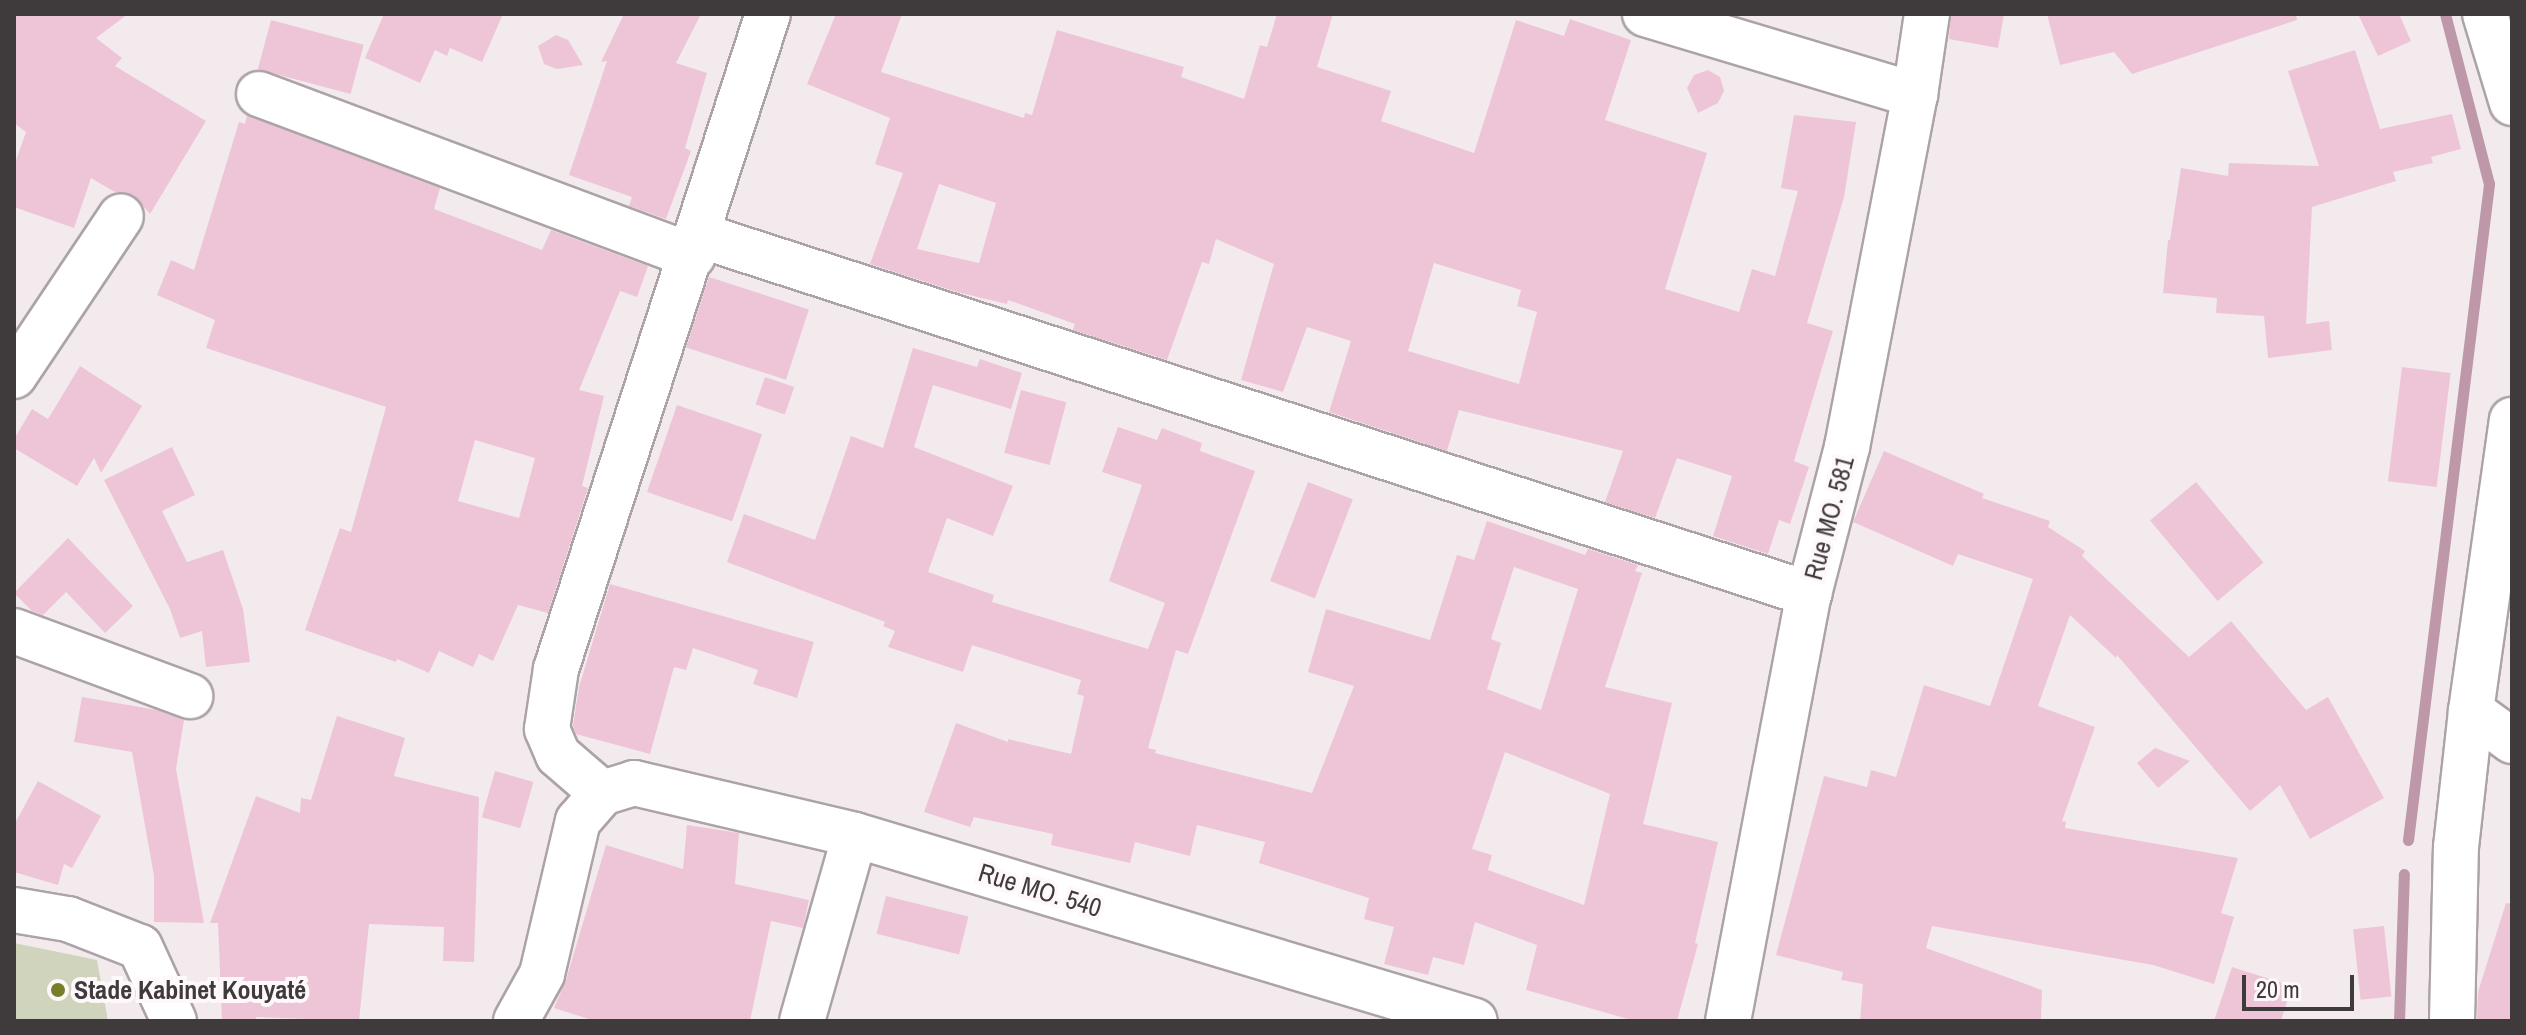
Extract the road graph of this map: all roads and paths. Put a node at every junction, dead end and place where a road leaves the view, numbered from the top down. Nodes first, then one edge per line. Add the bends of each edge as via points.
1 (768, 14) edge
2 (1645, 14) edge
3 (1927, 14) edge
4 (2485, 14) edge
5 (259, 94) dead end
6 (1915, 95) junction
7 (2512, 103) edge
8 (121, 216) dead end
9 (696, 245) junction
10 (14, 376) edge
11 (2512, 420) edge
12 (1809, 594) junction
13 (14, 631) edge
14 (190, 696) dead end
15 (2471, 711) junction
16 (2512, 741) edge
17 (602, 793) junction
18 (855, 835) junction
19 (14, 910) edge
20 (174, 1021) edge
21 (516, 1021) edge
22 (802, 1021) edge
23 (1475, 1021) edge
24 (1728, 1021) edge
25 (2452, 1021) edge

1 - 9 street
2 - 6 street
3 - 6 street, Rue MO. 581
4 - 7 street
5 - 9 street
6 - 12 street, Rue MO. 581 via 1847,447
8 - 10 street
9 - 12 street
9 - 17 street via 556,669 547,729 558,755
11 - 15 street
12 - 24 street, Rue MO. 581
13 - 14 street
15 - 16 street
15 - 25 street via 2456,847
17 - 18 street, Rue MO. 540 via 634,783
17 - 21 street via 578,821 542,974
18 - 22 street
18 - 23 street, Rue MO. 540
19 - 20 street via 68,919 140,947

